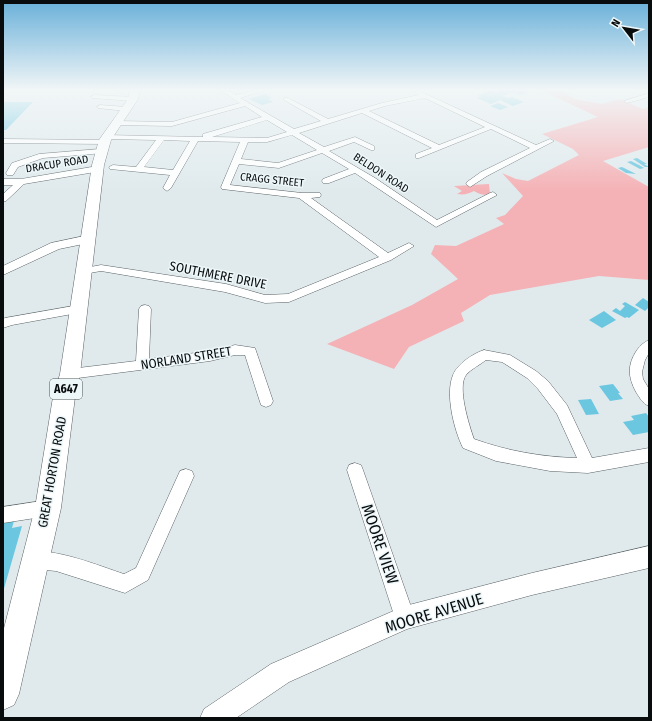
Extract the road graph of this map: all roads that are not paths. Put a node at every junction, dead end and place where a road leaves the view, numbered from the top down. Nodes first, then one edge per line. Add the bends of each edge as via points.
1 (106, 124) edge
2 (107, 124) edge
3 (173, 124) edge
4 (247, 124) edge
5 (279, 124) edge
6 (322, 124) edge
7 (389, 124) edge
8 (484, 124) edge
9 (491, 127) junction
10 (292, 132) junction
11 (113, 138) edge
12 (162, 138) junction
13 (197, 139) junction
14 (245, 140) junction
15 (3, 141) edge
16 (550, 141) dead end
17 (535, 147) junction
18 (371, 148) dead end
19 (438, 148) junction
20 (322, 150) junction
21 (419, 156) dead end
22 (236, 161) junction
23 (15, 165) junction
24 (3, 167) edge
25 (138, 169) junction
26 (355, 170) junction
27 (10, 173) dead end
28 (176, 173) junction
29 (326, 181) dead end
30 (3, 182) edge
31 (21, 182) junction
32 (470, 184) dead end
33 (167, 188) dead end
34 (475, 194) dead end
35 (317, 195) dead end
36 (302, 196) junction
37 (3, 199) edge
38 (89, 238) junction
39 (409, 246) dead end
40 (387, 258) junction
41 (3, 271) edge
42 (84, 271) junction
43 (79, 309) junction
44 (146, 310) dead end
45 (3, 324) edge
46 (649, 345) edge
47 (142, 365) junction
48 (70, 374) junction
49 (649, 400) edge
50 (266, 401) dead end
51 (649, 455) edge
52 (588, 466) junction
53 (356, 470) dead end
54 (186, 476) dead end
55 (48, 508) junction
56 (3, 515) edge
57 (649, 557) edge
58 (35, 560) junction
59 (405, 618) junction
60 (3, 694) edge
61 (213, 718) edge

1 - 11 street
2 - 11 street
3 - 11 street
4 - 13 street
5 - 10 street, BELDON ROAD
6 - 10 street
7 - 19 street
8 - 9 street
9 - 17 street
9 - 19 street
10 - 14 street via 267,140
10 - 20 street, BELDON ROAD
11 - 12 street
11 - 15 street
11 - 23 street
11 - 25 street
11 - 31 street, DRACUP ROAD
11 - 38 main road, GREAT HORTON ROAD / A647
12 - 13 street
12 - 25 street
13 - 14 street
13 - 28 street
14 - 22 street
16 - 17 street
17 - 32 street
18 - 20 street via 355,139
19 - 21 street
20 - 22 street via 279,166
20 - 26 street, BELDON ROAD
22 - 36 street, CRAGG STREET via 225,187
23 - 24 street
23 - 27 street
25 - 28 street
26 - 29 street
26 - 34 street, BELDON ROAD via 436,224 489,197
28 - 33 street
30 - 31 street, DRACUP ROAD
31 - 37 street, DRACUP ROAD
35 - 36 street, CRAGG STREET
36 - 40 street
38 - 41 street via 55,246
38 - 42 main road, GREAT HORTON ROAD / A647
39 - 40 street, SOUTHMERE DRIVE
40 - 42 street, SOUTHMERE DRIVE via 289,298 265,299 218,286 100,268
42 - 43 main road, GREAT HORTON ROAD / A647
43 - 45 street
43 - 48 main road, GREAT HORTON ROAD / A647
44 - 47 street
46 - 49 street via 642,352 634,372 639,387
47 - 48 street, NORLAND STREET
47 - 50 street, NORLAND STREET via 235,350 250,352
48 - 55 main road, GREAT HORTON ROAD / A647 via 64,397
51 - 52 street
52 - 52 street via 561,409 545,386 529,371 506,359 484,355 460,374 457,386 461,423 468,443 496,454 550,464
53 - 59 street, MOORE VIEW
54 - 58 street via 142,574 125,584 56,562
55 - 56 street
55 - 58 main road, GREAT HORTON ROAD / A647
57 - 59 street, MOORE AVENUE via 532,584
58 - 60 main road, GREAT HORTON ROAD / A647
59 - 61 street, MOORE AVENUE via 280,673

